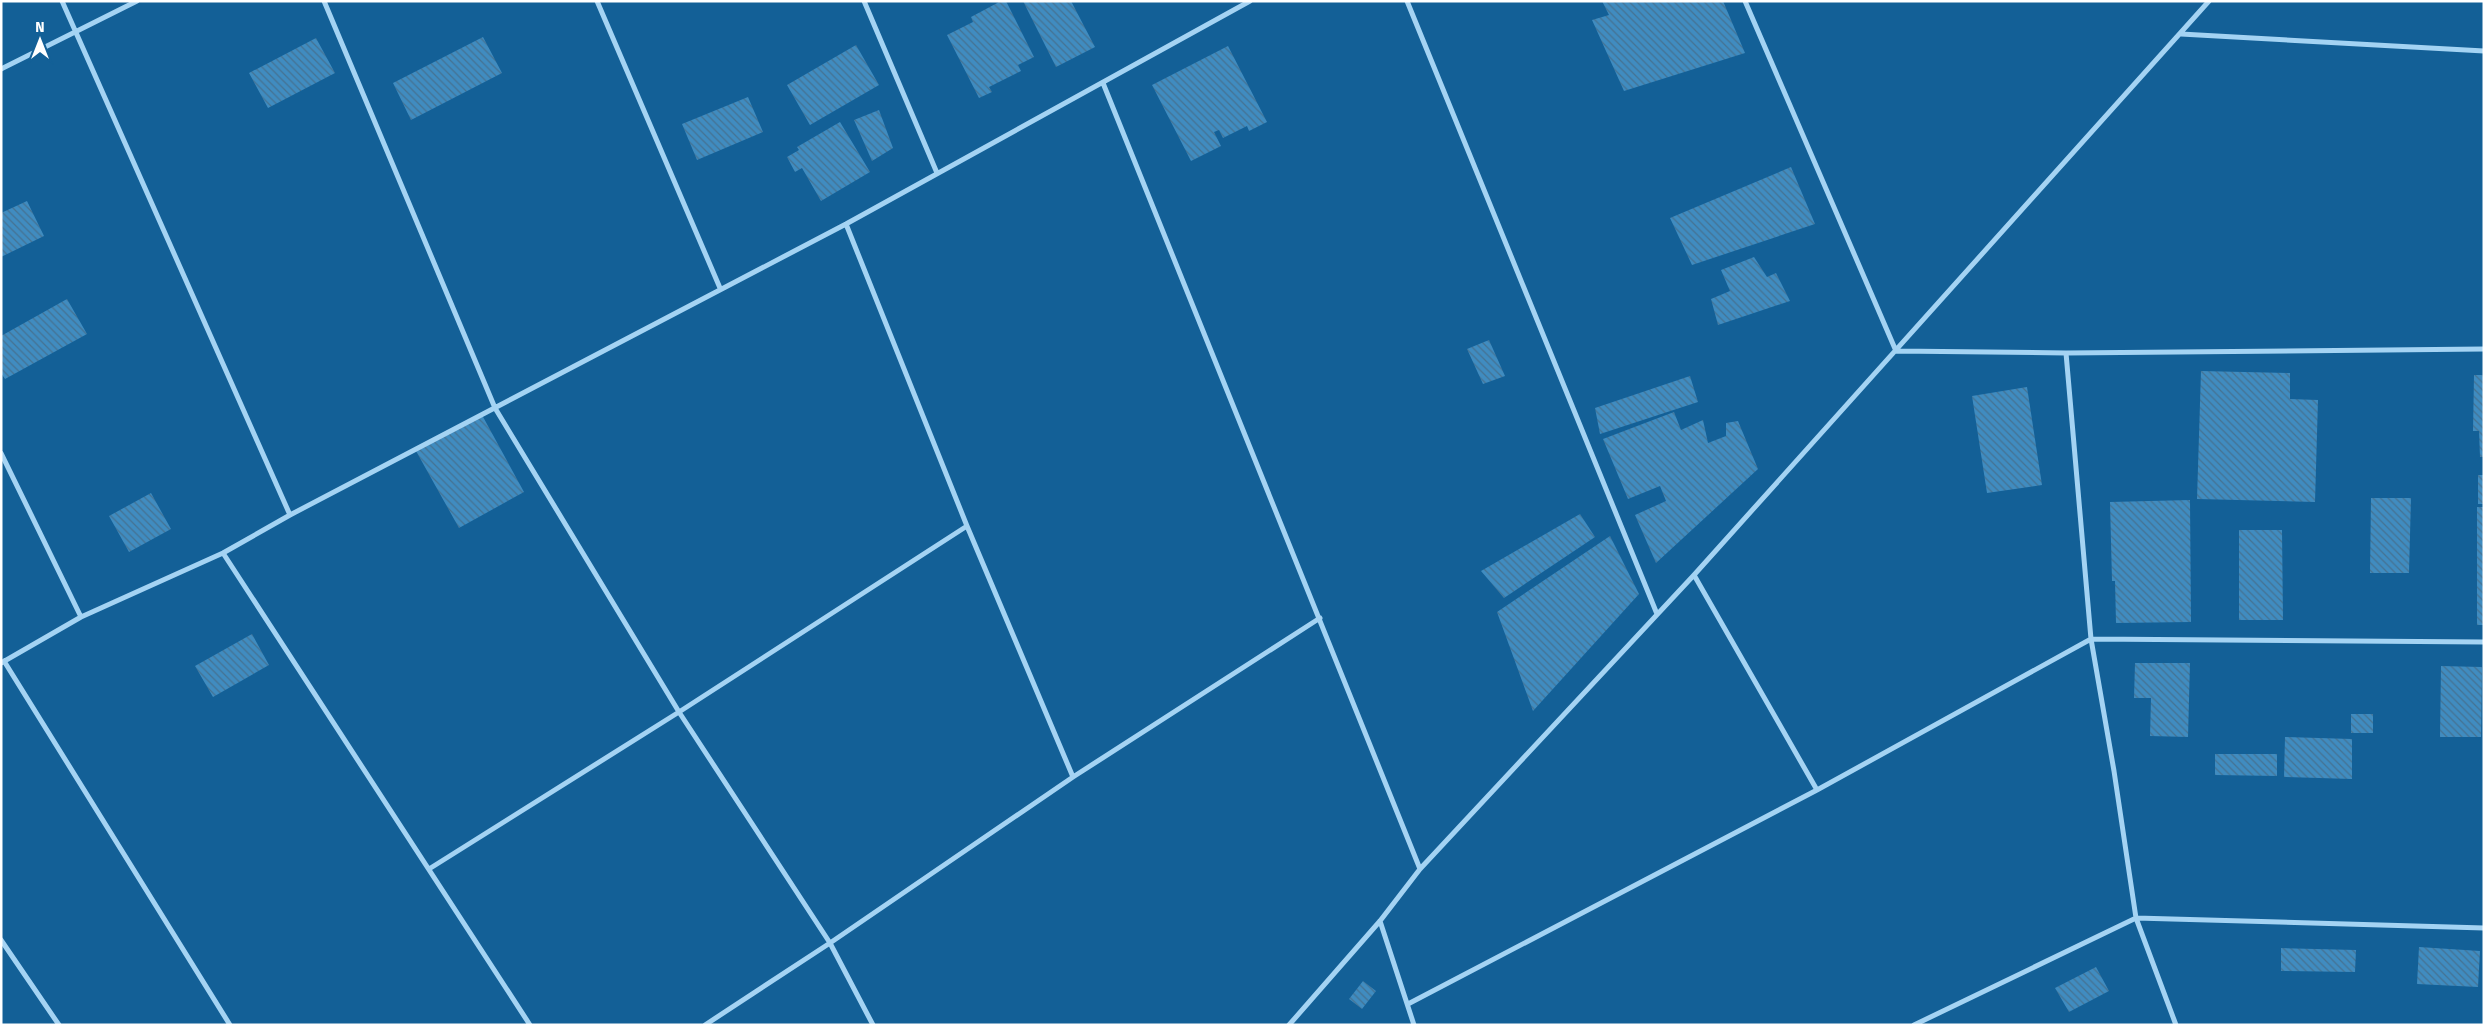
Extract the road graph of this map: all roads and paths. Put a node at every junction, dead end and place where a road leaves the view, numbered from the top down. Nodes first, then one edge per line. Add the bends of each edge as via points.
1 (62, 1) edge
2 (137, 1) edge
3 (324, 1) edge
4 (597, 1) edge
5 (864, 1) edge
6 (1250, 1) edge
7 (1407, 1) edge
8 (1745, 1) edge
9 (2209, 1) edge
10 (76, 30) junction
11 (2181, 34) junction
12 (2484, 51) edge
13 (1, 69) edge
14 (1103, 83) junction
15 (937, 173) junction
16 (846, 224) junction
17 (720, 288) junction
18 (2484, 349) edge
19 (1896, 351) junction
20 (2066, 352) junction
21 (495, 408) junction
22 (1, 453) edge
23 (290, 515) junction
24 (967, 526) junction
25 (224, 553) junction
26 (1694, 575) junction
27 (1657, 614) junction
28 (82, 617) junction
29 (1320, 618) junction
30 (2091, 639) junction
31 (2484, 642) edge
32 (3, 662) edge
33 (680, 712) junction
34 (1073, 777) junction
35 (1817, 790) junction
36 (1420, 869) junction
37 (429, 870) junction
38 (2136, 918) junction
39 (1380, 921) junction
40 (2484, 928) edge
41 (1, 940) edge
42 (830, 943) junction
43 (1408, 1004) junction
44 (59, 1025) edge
45 (230, 1025) edge
46 (530, 1025) edge
47 (705, 1025) edge
48 (873, 1025) edge
49 (1289, 1025) edge
50 (1414, 1025) edge
51 (1914, 1025) edge
52 (2176, 1025) edge

1 - 10 street
2 - 10 street
3 - 21 street
4 - 17 street
5 - 15 street
6 - 14 street
7 - 27 street
8 - 19 street
9 - 11 street
10 - 13 street
10 - 23 street
11 - 12 street
11 - 19 street
14 - 15 street
14 - 29 street
15 - 16 street
16 - 17 street
16 - 24 street
17 - 21 street
18 - 20 street
19 - 20 street
19 - 26 street
20 - 30 street
21 - 23 street
21 - 33 street
22 - 28 street
23 - 25 street
24 - 33 street
24 - 34 street
25 - 28 street
25 - 37 street
26 - 27 street
26 - 35 street
27 - 36 street
28 - 32 street
29 - 34 street
29 - 36 street
30 - 31 street
30 - 35 street
30 - 38 street
32 - 45 street
33 - 37 street
33 - 42 street
34 - 42 street
35 - 43 street
36 - 39 street
37 - 46 street
38 - 40 street
38 - 51 street
38 - 52 street
39 - 43 street
39 - 49 street
41 - 44 street
42 - 47 street
42 - 48 street
43 - 50 street

